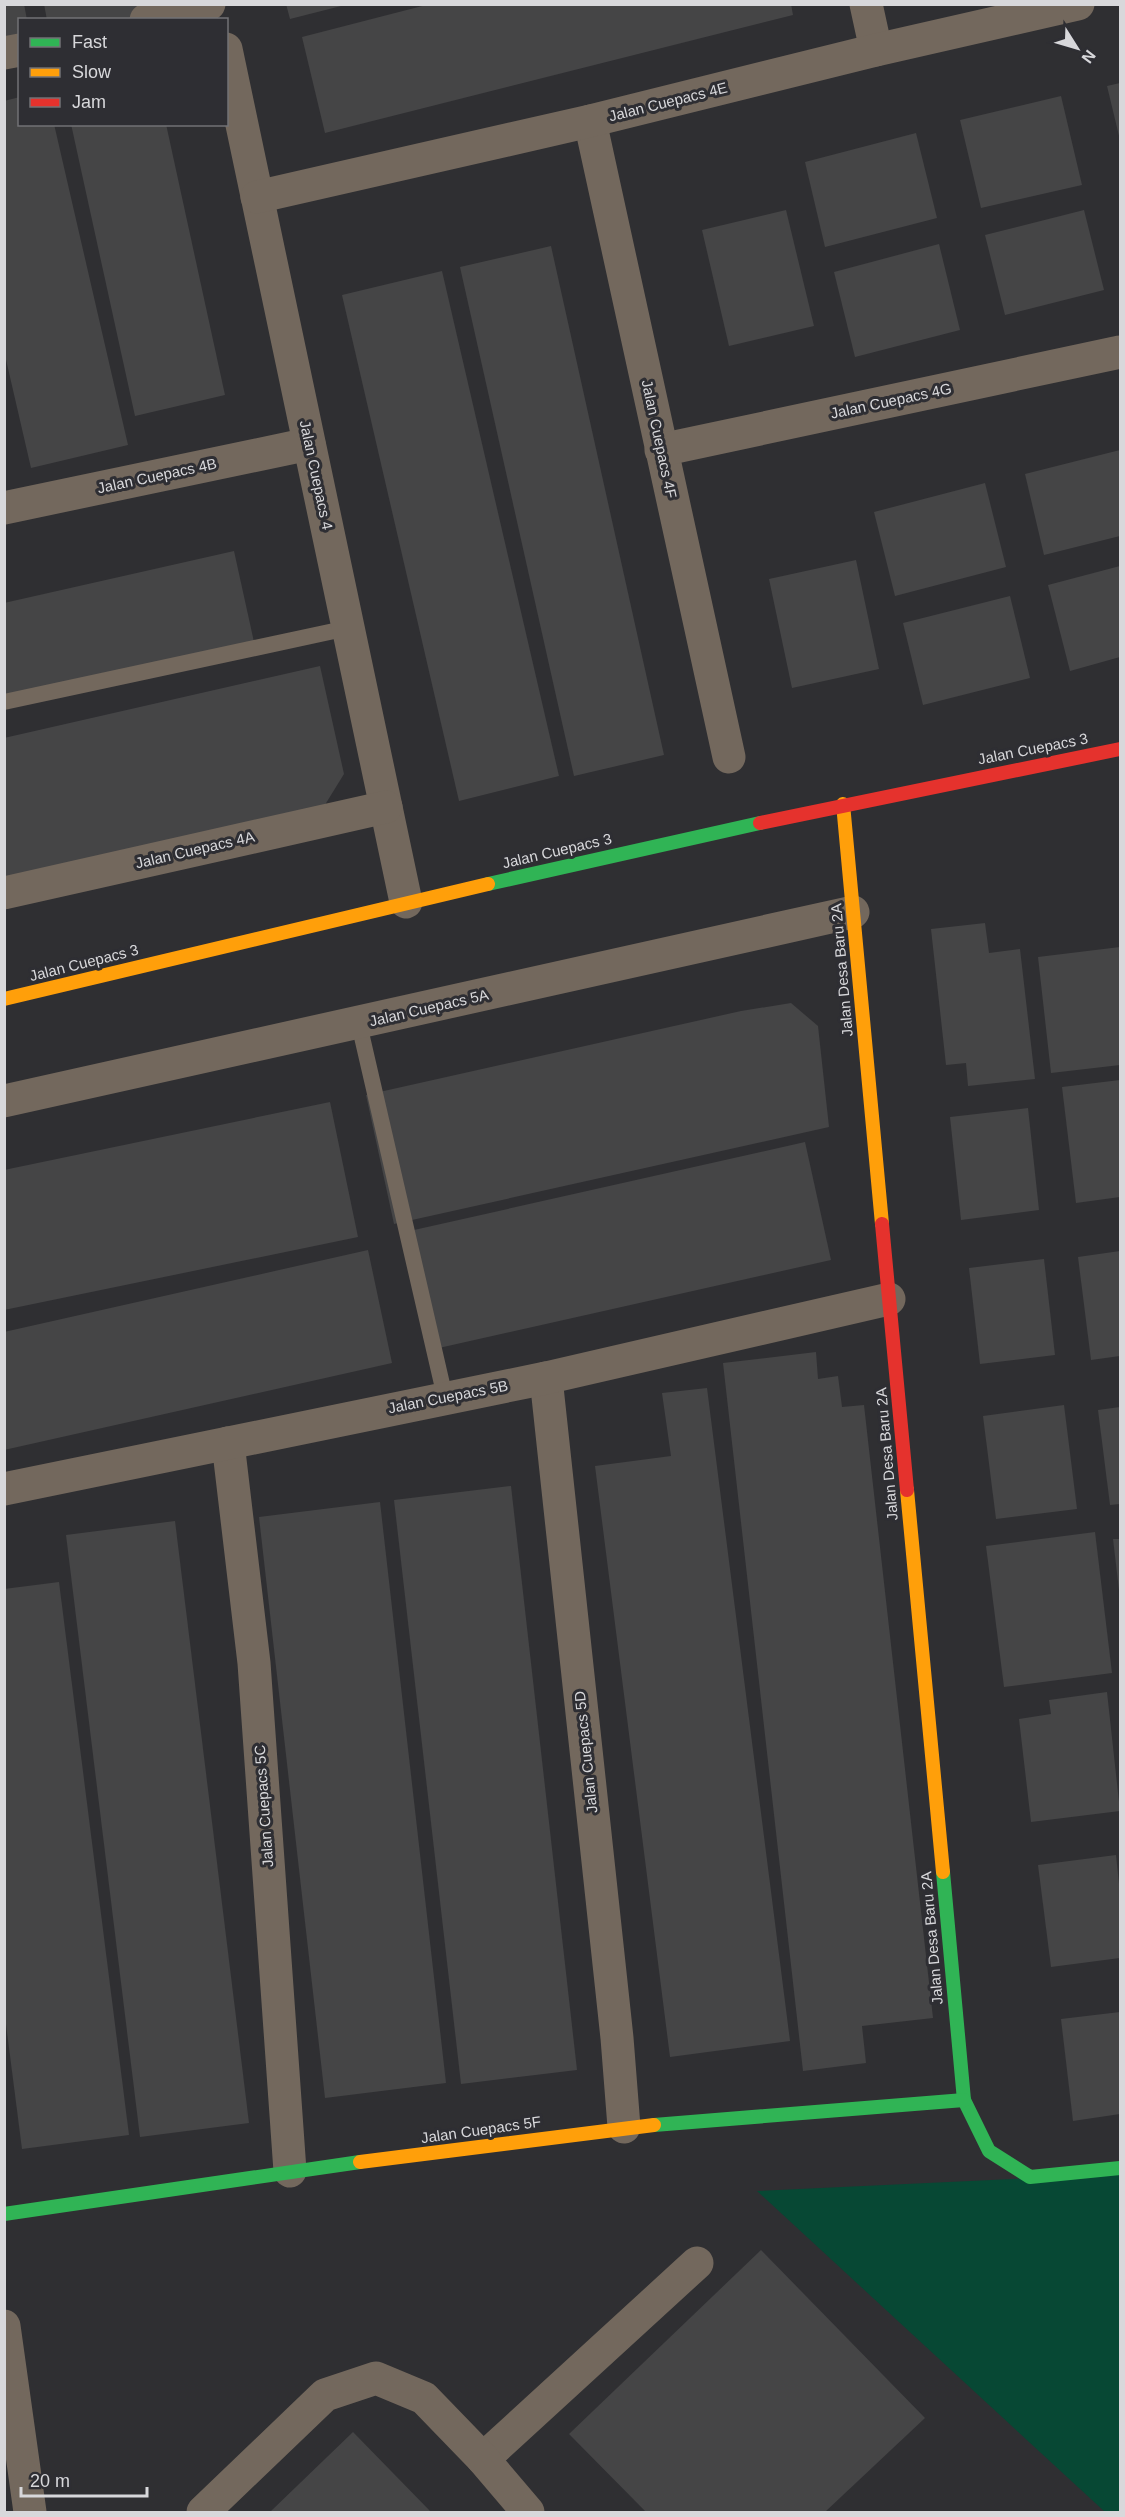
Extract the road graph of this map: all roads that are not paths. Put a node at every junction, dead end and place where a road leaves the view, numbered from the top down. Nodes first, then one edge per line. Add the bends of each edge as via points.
1 (209, 4) edge
2 (866, 4) edge
3 (1078, 4) edge
4 (154, 18) edge
5 (876, 50) junction
6 (228, 59) edge
7 (590, 121) junction
8 (257, 197) junction
9 (1120, 352) edge
10 (309, 444) junction
11 (661, 450) junction
12 (4, 508) edge
13 (348, 628) junction
14 (4, 702) edge
15 (1120, 748) edge
16 (729, 757) dead end
17 (843, 804) junction
18 (386, 807) junction
19 (4, 893) edge
20 (406, 902) junction
21 (854, 912) junction
22 (4, 999) edge
23 (358, 1023) junction
24 (4, 1101) edge
25 (890, 1299) junction
26 (546, 1378) junction
27 (445, 1397) junction
28 (228, 1443) junction
29 (4, 1489) edge
30 (964, 2100) junction
31 (624, 2127) junction
32 (1120, 2168) edge
33 (290, 2171) junction
34 (4, 2214) edge
35 (697, 2263) dead end
36 (4, 2326) edge
37 (483, 2459) junction
38 (30, 2512) edge
39 (203, 2512) edge
40 (528, 2512) edge

1 - 4 street
2 - 5 street
3 - 5 street, Jalan Cuepacs 4E
5 - 7 street, Jalan Cuepacs 4E
6 - 8 street, Jalan Cuepacs 4
7 - 8 street, Jalan Cuepacs 4E
7 - 11 street, Jalan Cuepacs 4F
8 - 10 street, Jalan Cuepacs 4
9 - 11 street, Jalan Cuepacs 4G
10 - 12 street, Jalan Cuepacs 4B
10 - 13 street, Jalan Cuepacs 4
11 - 16 street, Jalan Cuepacs 4F
13 - 14 lane
13 - 18 street, Jalan Cuepacs 4
15 - 17 street, Jalan Cuepacs 3
17 - 20 street, Jalan Cuepacs 3
17 - 21 street, Jalan Desa Baru 2A
18 - 19 street, Jalan Cuepacs 4A
18 - 20 street, Jalan Cuepacs 4
20 - 22 street, Jalan Cuepacs 3
21 - 23 street, Jalan Cuepacs 5A
21 - 25 street, Jalan Desa Baru 2A
23 - 24 street, Jalan Cuepacs 5A
23 - 27 lane
25 - 26 street, Jalan Cuepacs 5B
25 - 30 street, Jalan Desa Baru 2A
26 - 27 street, Jalan Cuepacs 5B
26 - 31 street, Jalan Cuepacs 5D
27 - 28 street, Jalan Cuepacs 5B
28 - 29 street, Jalan Cuepacs 5B
28 - 33 street, Jalan Cuepacs 5C via 254,1663
30 - 31 street, Jalan Cuepacs 5F
30 - 32 street via 989,2151 1030,2177
31 - 33 street, Jalan Cuepacs 5F
33 - 34 street, Jalan Cuepacs 5F
35 - 37 street
36 - 38 street
37 - 39 street via 424,2398 376,2378 325,2395
37 - 40 street

